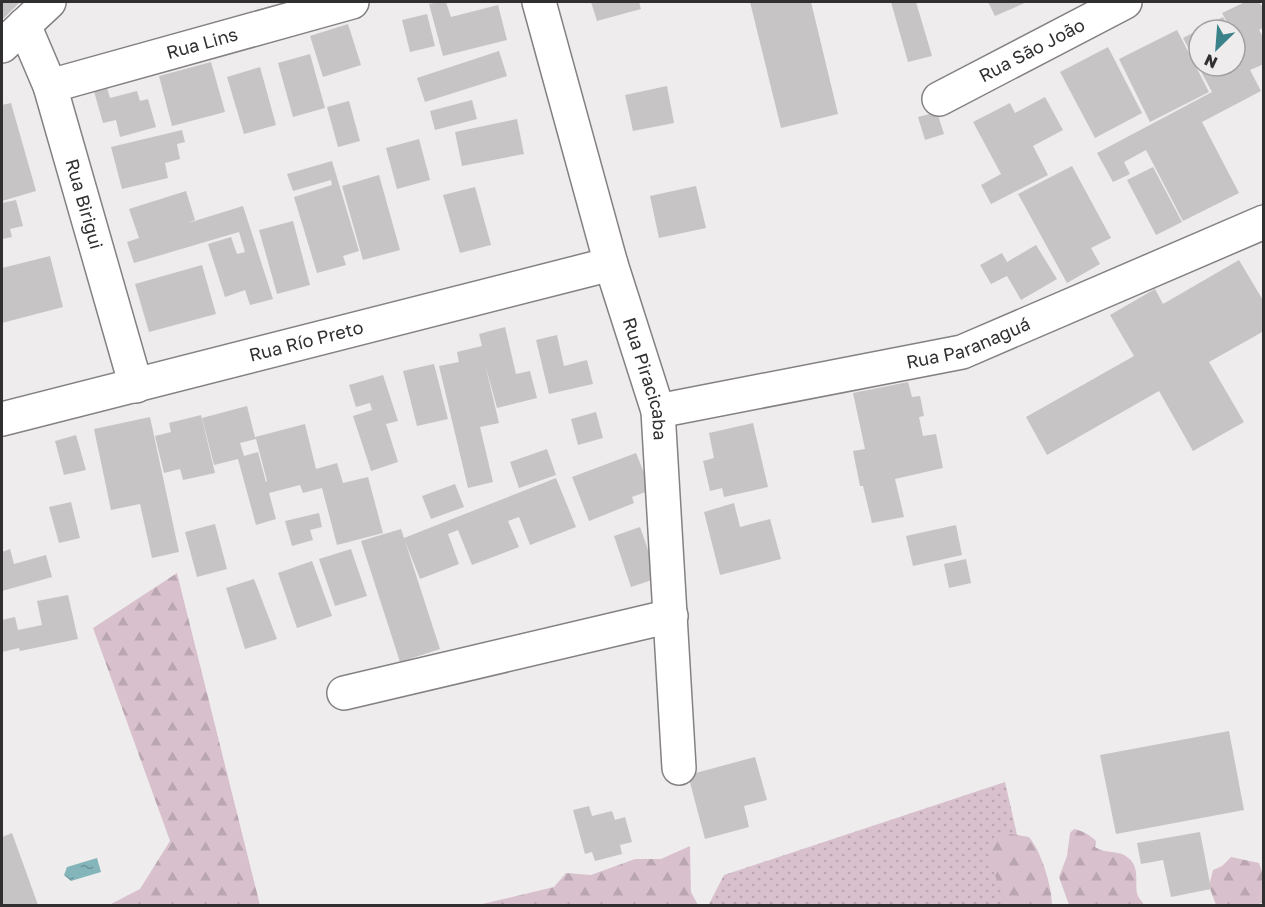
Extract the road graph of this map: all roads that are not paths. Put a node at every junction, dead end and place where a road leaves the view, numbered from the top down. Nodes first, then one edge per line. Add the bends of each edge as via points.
1 (49, 2) edge
2 (352, 2) edge
3 (539, 2) edge
4 (1125, 2) edge
5 (13, 36) edge
6 (50, 86) junction
7 (939, 99) dead end
8 (1263, 222) edge
9 (611, 264) junction
10 (136, 386) junction
11 (658, 411) junction
12 (2, 419) edge
13 (670, 616) junction
14 (344, 693) dead end
15 (679, 768) dead end

1 - 5 street
2 - 6 street, Rua Lins
3 - 9 street, Rua Piracicaba
4 - 7 street, Rua São João
5 - 6 street, Rua Birigui
6 - 10 street, Rua Birigui
8 - 11 street, Rua Paranaguá via 962,352
9 - 10 street, Rua Río Preto
9 - 11 street, Rua Piracicaba
10 - 12 street, Rua Río Preto
11 - 13 street, Rua Piracicaba
13 - 14 street
13 - 15 street, Rua Piracicaba

